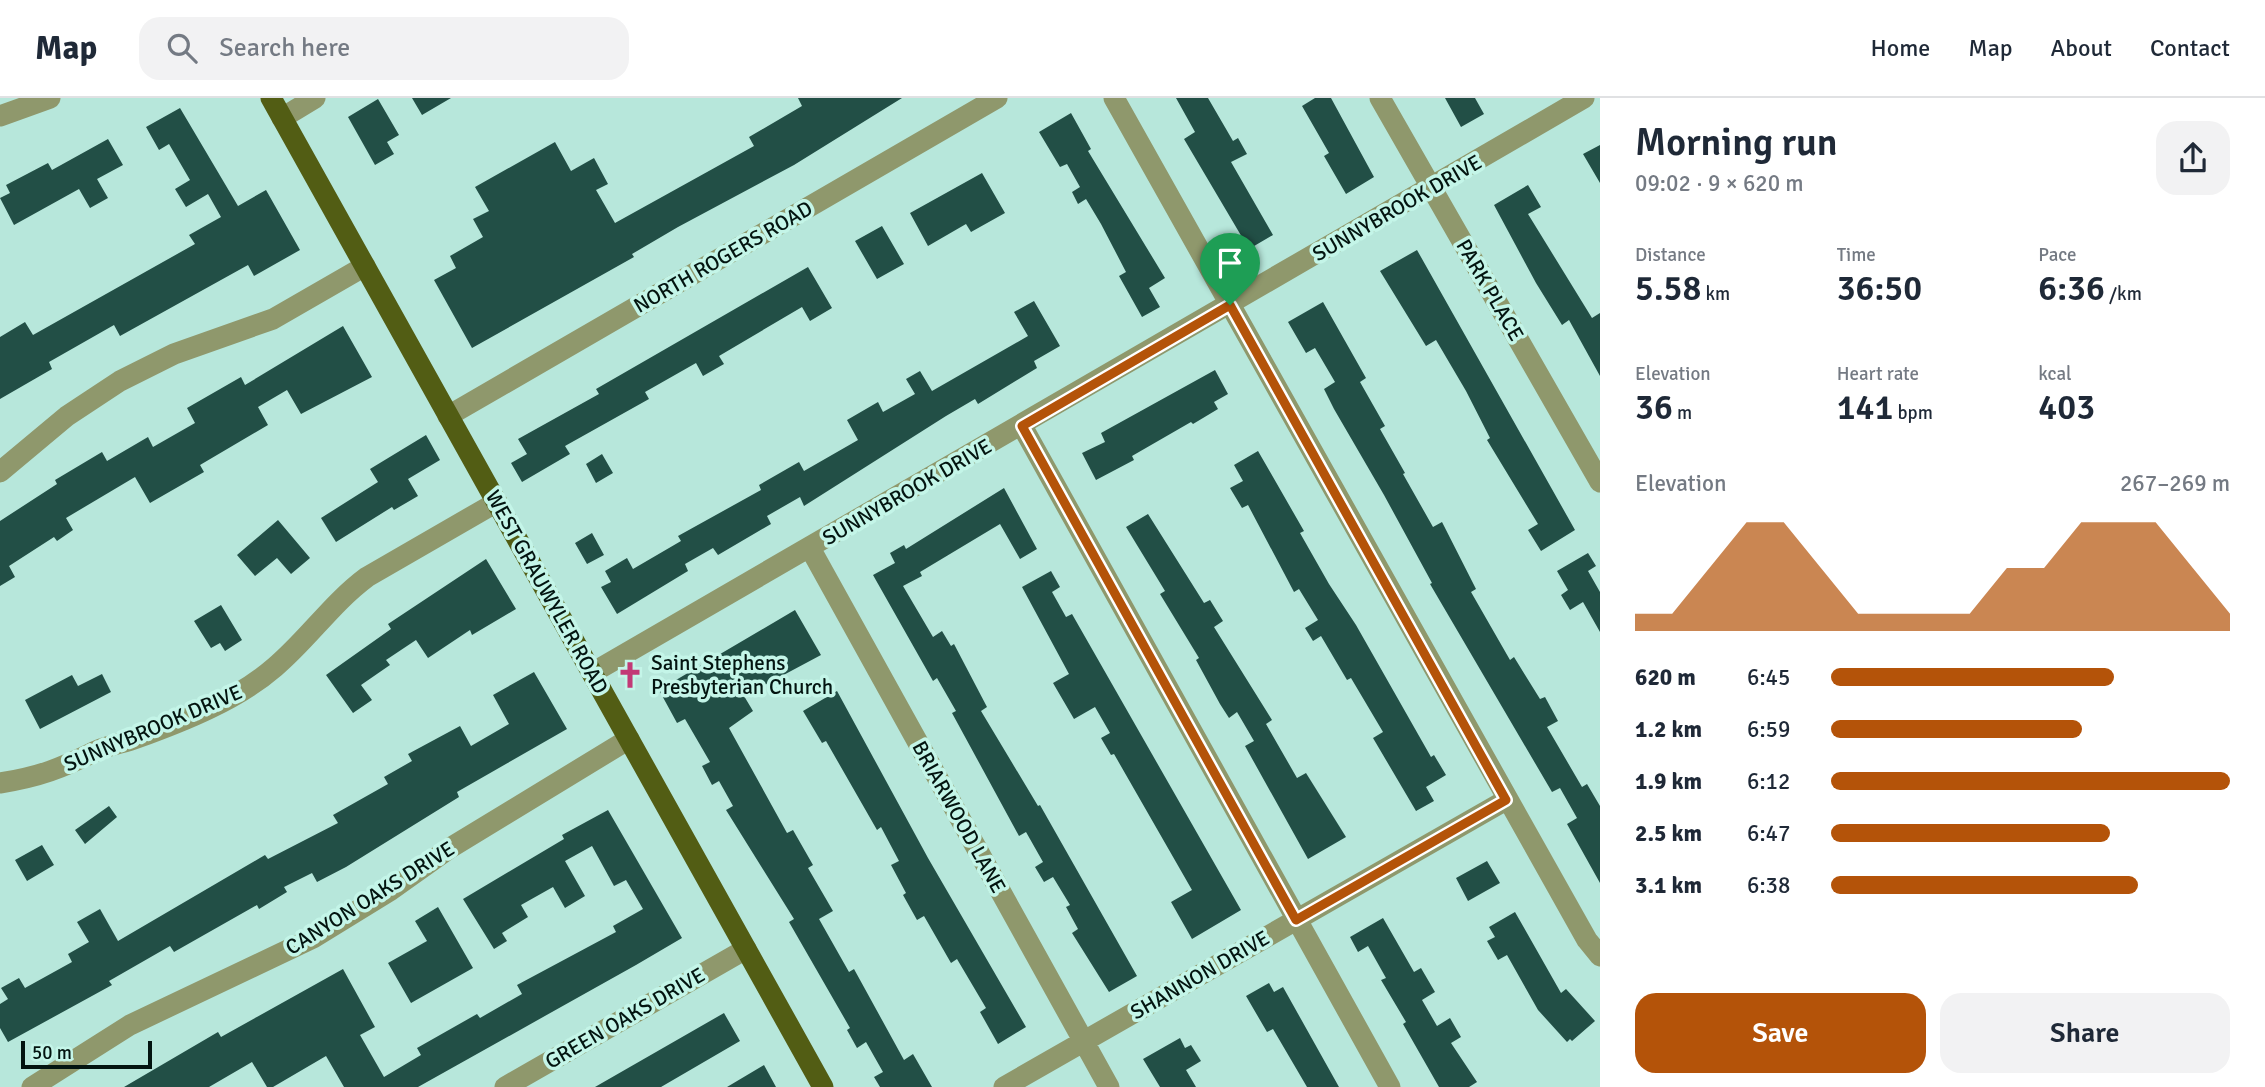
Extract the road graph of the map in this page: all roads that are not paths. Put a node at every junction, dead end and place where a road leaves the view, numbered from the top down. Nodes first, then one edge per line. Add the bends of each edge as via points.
1 (50, 98) edge
2 (271, 98) edge
3 (315, 98) edge
4 (997, 98) edge
5 (1114, 98) edge
6 (1380, 98) edge
7 (1584, 98) edge
8 (0, 117) edge
9 (282, 118) junction
10 (1431, 188) junction
11 (365, 266) junction
12 (1230, 305) junction
13 (448, 416) junction
14 (1022, 426) junction
15 (0, 472) edge
16 (1600, 482) edge
17 (497, 502) junction
18 (810, 548) junction
19 (592, 673) junction
20 (629, 739) junction
21 (0, 783) edge
22 (1506, 800) junction
23 (1296, 920) junction
24 (746, 948) junction
25 (1600, 956) edge
26 (1084, 1041) junction
27 (32, 1087) edge
28 (505, 1087) edge
29 (823, 1087) edge
30 (1004, 1087) edge
31 (1109, 1087) edge
32 (1390, 1087) edge

1 - 8 street
2 - 9 main road, WEST GRAUWYLER ROAD
3 - 9 street
4 - 13 street, NORTH ROGERS ROAD
5 - 12 street
6 - 10 street, PARK PLACE
7 - 10 street, SUNNYBROOK DRIVE
9 - 11 main road, WEST GRAUWYLER ROAD
10 - 12 street, SUNNYBROOK DRIVE
10 - 16 street, PARK PLACE
11 - 13 main road, WEST GRAUWYLER ROAD
11 - 15 street via 273,319 174,354 120,381 67,416
12 - 14 street, SUNNYBROOK DRIVE
12 - 22 street
13 - 17 main road, WEST GRAUWYLER ROAD
14 - 18 street, SUNNYBROOK DRIVE
14 - 23 street
17 - 19 main road, WEST GRAUWYLER ROAD
17 - 21 street, SUNNYBROOK DRIVE via 367,577 275,667 242,691 76,764
18 - 19 street, SUNNYBROOK DRIVE
18 - 26 street, BRIARWOOD LANE
19 - 20 main road, WEST GRAUWYLER ROAD
20 - 24 main road, WEST GRAUWYLER ROAD
20 - 27 street, CANYON OAKS DRIVE via 313,938 130,1025
22 - 23 street, SHANNON DRIVE
22 - 25 street
23 - 26 street, SHANNON DRIVE
23 - 32 street
24 - 28 street, GREEN OAKS DRIVE
24 - 29 main road, WEST GRAUWYLER ROAD
26 - 30 street, SHANNON DRIVE
26 - 31 street, BRIARWOOD LANE

